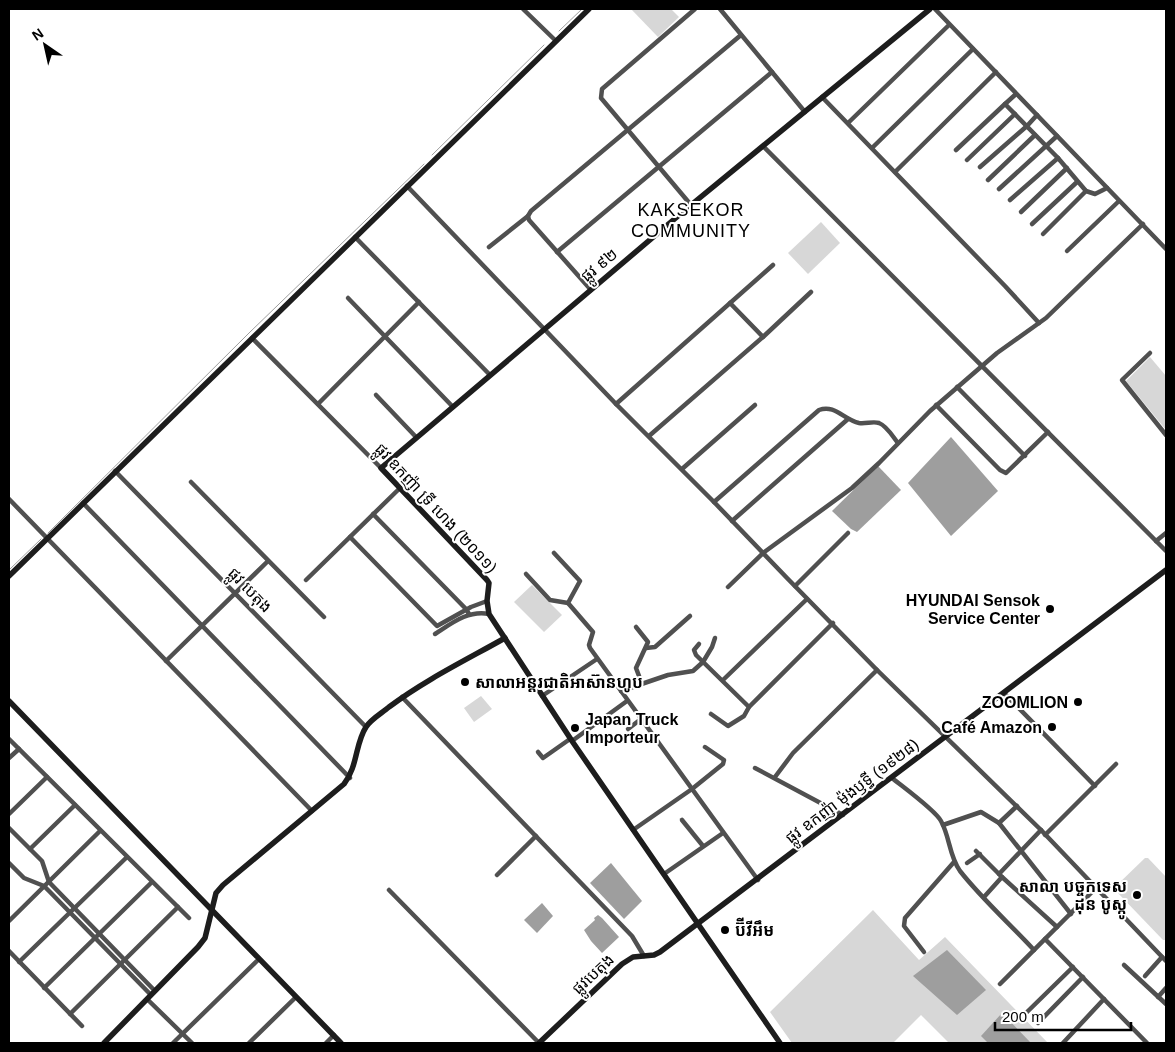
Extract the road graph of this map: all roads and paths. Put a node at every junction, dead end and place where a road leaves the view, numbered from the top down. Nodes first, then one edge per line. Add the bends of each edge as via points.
1 (523, 9) edge
2 (589, 9) edge
3 (695, 9) edge
4 (720, 9) edge
5 (930, 9) edge
6 (935, 9) edge
7 (949, 25) junction
8 (741, 36) junction
9 (556, 41) junction
10 (973, 49) junction
11 (772, 72) junction
12 (996, 72) junction
13 (1016, 94) junction
14 (822, 97) junction
15 (1005, 104) junction
16 (805, 112) junction
17 (1015, 114) junction
18 (1036, 115) junction
19 (848, 124) junction
20 (1027, 126) junction
21 (627, 130) junction
22 (1035, 135) junction
23 (1057, 136) junction
24 (763, 146) junction
25 (1046, 146) junction
26 (872, 148) junction
27 (956, 150) dead end
28 (1058, 158) junction
29 (967, 160) dead end
30 (658, 167) junction
31 (980, 167) dead end
32 (1067, 168) junction
33 (895, 172) junction
34 (988, 180) dead end
35 (1077, 182) junction
36 (407, 186) junction
37 (1107, 188) junction
38 (999, 189) dead end
39 (1086, 191) junction
40 (1010, 200) dead end
41 (1119, 201) junction
42 (692, 205) junction
43 (1021, 212) dead end
44 (528, 216) junction
45 (1032, 224) dead end
46 (1142, 224) junction
47 (1043, 234) dead end
48 (355, 237) junction
49 (489, 247) dead end
50 (1166, 249) edge
51 (1067, 251) dead end
52 (558, 252) junction
53 (773, 265) dead end
54 (591, 290) junction
55 (811, 292) dead end
56 (348, 298) dead end
57 (419, 302) junction
58 (730, 303) junction
59 (1040, 323) junction
60 (545, 329) junction
61 (386, 336) junction
62 (764, 337) junction
63 (252, 338) junction
64 (1150, 353) dead end
65 (983, 366) junction
66 (490, 375) junction
67 (957, 387) junction
68 (376, 395) dead end
69 (318, 404) junction
70 (616, 404) junction
71 (755, 404) dead end
72 (936, 405) junction
73 (453, 407) junction
74 (848, 419) junction
75 (1048, 432) junction
76 (1166, 434) edge
77 (649, 436) junction
78 (416, 437) junction
79 (898, 443) junction
80 (1025, 456) junction
81 (381, 468) junction
82 (682, 469) junction
83 (115, 471) junction
84 (191, 482) dead end
85 (400, 488) junction
86 (9, 499) edge
87 (714, 502) junction
88 (83, 503) junction
89 (373, 514) junction
90 (732, 521) junction
91 (848, 533) dead end
92 (1166, 533) edge
93 (350, 537) junction
94 (47, 538) junction
95 (1156, 541) junction
96 (1166, 552) edge
97 (554, 553) dead end
98 (764, 553) junction
99 (268, 561) junction
100 (1166, 570) edge
101 (526, 574) dead end
102 (9, 576) edge
103 (306, 580) dead end
104 (795, 586) junction
105 (728, 587) dead end
106 (236, 593) junction
107 (807, 599) junction
108 (486, 601) junction
109 (568, 603) junction
110 (467, 612) junction
111 (489, 614) junction
112 (690, 616) dead end
113 (324, 617) dead end
114 (833, 623) junction
115 (202, 626) junction
116 (636, 627) dead end
117 (435, 634) dead end
118 (505, 638) junction
119 (715, 638) dead end
120 (700, 644) dead end
121 (646, 648) junction
122 (597, 659) junction
123 (166, 661) junction
124 (704, 662) junction
125 (877, 670) junction
126 (723, 680) junction
127 (642, 684) junction
128 (621, 691) junction
129 (1004, 693) junction
130 (542, 696) junction
131 (402, 697) junction
132 (9, 701) edge
133 (627, 701) junction
134 (748, 707) junction
135 (711, 714) dead end
136 (641, 720) junction
137 (366, 728) junction
138 (628, 729) dead end
139 (946, 737) junction
140 (9, 739) edge
141 (571, 740) junction
142 (705, 747) dead end
143 (19, 749) junction
144 (538, 752) dead end
145 (9, 758) edge
146 (1116, 764) dead end
147 (755, 768) dead end
148 (47, 777) junction
149 (775, 777) junction
150 (350, 778) junction
151 (892, 778) junction
152 (1095, 786) junction
153 (692, 789) junction
154 (75, 805) junction
155 (1017, 806) junction
156 (312, 811) junction
157 (9, 814) edge
158 (843, 815) junction
159 (682, 820) dead end
160 (998, 823) junction
161 (943, 825) junction
162 (9, 828) edge
163 (633, 830) junction
164 (1041, 830) junction
165 (100, 831) junction
166 (723, 833) junction
167 (1045, 835) junction
168 (536, 836) junction
169 (703, 846) junction
170 (30, 849) junction
171 (1021, 851) junction
172 (127, 857) junction
173 (954, 862) junction
174 (967, 863) dead end
175 (10, 866) edge
176 (664, 874) junction
177 (497, 875) dead end
178 (1000, 875) junction
179 (758, 880) junction
180 (49, 882) junction
181 (152, 882) junction
182 (44, 886) junction
183 (1096, 888) junction
184 (389, 890) dead end
185 (984, 897) junction
186 (178, 907) junction
187 (75, 908) junction
188 (212, 910) junction
189 (70, 912) junction
190 (1070, 914) junction
191 (189, 918) dead end
192 (9, 920) edge
193 (698, 925) junction
194 (1057, 927) junction
195 (97, 936) junction
196 (1045, 939) junction
197 (1034, 950) junction
198 (9, 951) edge
199 (924, 952) dead end
200 (644, 956) junction
201 (259, 959) junction
202 (1164, 959) edge
203 (19, 962) junction
204 (122, 962) junction
205 (1124, 965) dead end
206 (1073, 967) junction
207 (1145, 976) dead end
208 (1083, 977) junction
209 (1000, 984) dead end
210 (44, 988) junction
211 (1166, 988) edge
212 (151, 995) junction
213 (296, 997) junction
214 (1158, 997) junction
215 (1104, 999) junction
216 (1166, 1004) edge
217 (1026, 1013) dead end
218 (70, 1014) junction
219 (1038, 1023) dead end
220 (82, 1026) dead end
221 (182, 1034) junction
222 (334, 1035) junction
223 (1068, 1039) junction
224 (104, 1043) edge
225 (173, 1043) edge
226 (192, 1043) edge
227 (249, 1043) edge
228 (326, 1043) edge
229 (341, 1043) edge
230 (540, 1043) edge
231 (780, 1043) edge
232 (1063, 1043) edge
233 (1073, 1043) edge
234 (1147, 1043) edge

1 - 9 street
2 - 9 main road
3 - 21 street via 602,89 601,98
4 - 8 street
5 - 14 main road, ផ្លូវ ៩២
6 - 7 street
7 - 10 street
7 - 19 street
8 - 11 street
8 - 21 street
9 - 36 main road
10 - 12 street
10 - 26 street
11 - 16 street
11 - 30 street
12 - 13 street
12 - 33 street
13 - 15 street
13 - 18 street
14 - 16 main road, ផ្លូវ ៩២
14 - 19 street
15 - 17 street
15 - 27 street
16 - 24 main road, ផ្លូវ ៩២
17 - 20 street
17 - 29 street
18 - 20 street
18 - 23 street
19 - 26 street
20 - 22 street
20 - 31 street
21 - 30 street
21 - 44 street
22 - 25 street
22 - 34 street
23 - 25 street
23 - 37 street
24 - 42 main road, ផ្លូវ ៩២
24 - 65 street
25 - 28 street
25 - 38 street
26 - 33 street
28 - 32 street
28 - 40 street
30 - 42 street
30 - 52 street
32 - 35 street
32 - 43 street
33 - 59 street
35 - 39 street
35 - 45 street
36 - 48 main road
36 - 60 street
37 - 39 street via 1095,194
37 - 41 street
39 - 47 street
41 - 46 street
41 - 51 street
42 - 54 main road, ផ្លូវ ៩២
44 - 49 street
44 - 52 street
46 - 50 street
46 - 59 street
48 - 57 street
48 - 63 main road
52 - 54 street
53 - 58 street
54 - 60 main road, ផ្លូវ ៩២
55 - 62 street
56 - 61 street
57 - 61 street
57 - 66 street
58 - 62 street
58 - 70 street
59 - 65 street
60 - 66 main road, ផ្លូវ ៩២
60 - 70 street
61 - 69 street
61 - 73 street
62 - 77 street
63 - 69 street, ផ្លូវ ឧកញ៉ា ទ្រី ហេង (២០១១)
63 - 83 main road
64 - 76 street via 1122,380
65 - 67 street
65 - 75 street
66 - 73 main road, ផ្លូវ ៩២
67 - 72 street
67 - 80 street
68 - 78 street
69 - 81 street, ផ្លូវ ឧកញ៉ា ទ្រី ហេង (២០១១)
70 - 77 street
71 - 82 street
72 - 79 street
72 - 80 street via 1003,472 1009,472
73 - 78 main road, ផ្លូវ ៩២
74 - 79 street via 878,422
74 - 87 street via 836,410 819,410
74 - 90 street
75 - 80 street
75 - 95 street
77 - 82 street
78 - 81 main road, ផ្លូវ ៩២
79 - 98 street via 852,488
81 - 85 main road, ផ្លូវ ឧកញ៉ា ទ្រី ហេង (២០១១)
82 - 87 street
83 - 88 main road
83 - 106 street, ផ្លូវ បេតុង
84 - 99 street
85 - 89 street
85 - 108 main road, ផ្លូវ ឧកញ៉ា ទ្រី ហេង (២០១១) via 487,580
86 - 94 street
87 - 90 street
88 - 94 main road
88 - 115 street
89 - 93 street
89 - 110 street
90 - 98 street
91 - 104 street
92 - 95 street
93 - 103 street
93 - 110 street via 437,626
94 - 102 main road
94 - 123 street
95 - 96 street
97 - 109 street via 580,581
98 - 104 street
98 - 105 street
99 - 106 street
99 - 113 street
100 - 129 main road, ផ្លូវ ឧកញ៉ា ម៉ុងឫទ្ធី (១៩២៨)
101 - 109 street via 550,600
104 - 107 street
106 - 115 street
106 - 137 street, ផ្លូវ បេតុង
107 - 114 street
107 - 126 street
108 - 110 street
108 - 111 main road, ផ្លូវ ឧកញ៉ា ទ្រី ហេង (២០១១)
109 - 122 street via 593,632 589,645
110 - 111 street
110 - 117 street
111 - 118 main road, ផ្លូវ ឧកញ៉ា ទ្រី ហេង (២០១១)
112 - 121 street via 655,646
114 - 125 street
114 - 134 street
115 - 123 street
115 - 150 street
116 - 121 street via 647,640
118 - 130 main road, ផ្លូវ ឧកញ៉ា ទ្រី ហេង (២០១១)
118 - 131 main road
119 - 124 street
120 - 124 street via 694,650
121 - 127 street via 636,668
122 - 128 street
122 - 130 street
123 - 156 street
124 - 126 street
124 - 127 street via 694,671
125 - 139 street
125 - 149 street via 793,753
126 - 134 street
127 - 128 street
128 - 133 street
129 - 139 main road, ផ្លូវ ឧកញ៉ា ម៉ុងឫទ្ធី (១៩២៨)
129 - 152 street
130 - 141 main road, ផ្លូវ ឧកញ៉ា ទ្រី ហេង (២០១១)
131 - 137 main road
131 - 168 street
132 - 188 main road
133 - 136 street
133 - 141 street
134 - 135 street via 744,716 730,726
136 - 138 street
136 - 153 street
137 - 150 main road
139 - 151 main road, ផ្លូវ ឧកញ៉ា ម៉ុងឫទ្ធី (១៩២៨)
139 - 155 street
140 - 143 street
141 - 144 street via 544,758
141 - 163 main road, ផ្លូវ ឧកញ៉ា ទ្រី ហេង (២០១១)
142 - 153 street via 724,762
143 - 145 street
143 - 148 street
146 - 152 street
147 - 149 street
148 - 154 street
148 - 157 street
149 - 158 street
150 - 156 main road
151 - 158 main road, ផ្លូវ ឧកញ៉ា ម៉ុងឫទ្ធី (១៩២៨)
151 - 161 street via 937,816
152 - 167 street
153 - 163 street
153 - 166 street
154 - 165 street
154 - 170 street
155 - 160 street
155 - 164 street
156 - 188 main road via 224,885 216,893
158 - 179 main road, ផ្លូវ ឧកញ៉ា ម៉ុងឫទ្ធី (១៩២៨)
159 - 169 street
160 - 161 street via 982,812
160 - 171 street
161 - 173 street
162 - 170 street
163 - 176 main road, ផ្លូវ ឧកញ៉ា ទ្រី ហេង (២០១១)
164 - 167 street
164 - 171 street
165 - 172 street
165 - 180 street
166 - 169 street
166 - 179 street
167 - 183 street
168 - 177 street
168 - 200 street via 632,936
169 - 176 street
170 - 180 street via 42,861
171 - 178 street
171 - 190 street
172 - 181 street
172 - 187 street
173 - 185 street
173 - 199 street via 905,918 904,926
174 - 178 street via 978,852
175 - 182 street via 24,878
176 - 193 main road, ផ្លូវ ឧកញ៉ា ទ្រី ហេង (២០១១)
178 - 185 street
178 - 194 street
179 - 193 main road, ផ្លូវ ឧកញ៉ា ម៉ុងឫទ្ធី (១៩២៨)
180 - 182 street
180 - 187 street
181 - 186 street
181 - 195 street
182 - 189 street
182 - 192 street
183 - 190 street
183 - 202 street
184 - 230 street
185 - 197 street
186 - 191 street
186 - 204 street
187 - 189 street
187 - 195 street
188 - 201 main road
188 - 212 main road via 205,938
189 - 195 street
189 - 203 street
190 - 194 street
193 - 200 main road, ផ្លូវបេតុង via 660,952
193 - 231 main road, ផ្លូវ ឧកញ៉ា ទ្រី ហេង (២០១១)
194 - 196 street
195 - 204 street
195 - 210 street
196 - 197 street
196 - 206 street
197 - 209 street
198 - 203 street
200 - 230 main road, ផ្លូវបេតុង via 633,957 622,964
201 - 213 main road
201 - 221 street
202 - 207 street
203 - 210 street
204 - 212 street
204 - 218 street
205 - 214 street
206 - 208 street
206 - 217 street
208 - 215 street
208 - 219 street
210 - 218 street
211 - 214 street
212 - 221 street
212 - 224 main road
213 - 222 main road
213 - 227 street
214 - 216 street
215 - 223 street
215 - 234 street
218 - 220 street
221 - 225 street
221 - 226 street
222 - 228 street
222 - 229 main road
223 - 232 street
223 - 233 street

